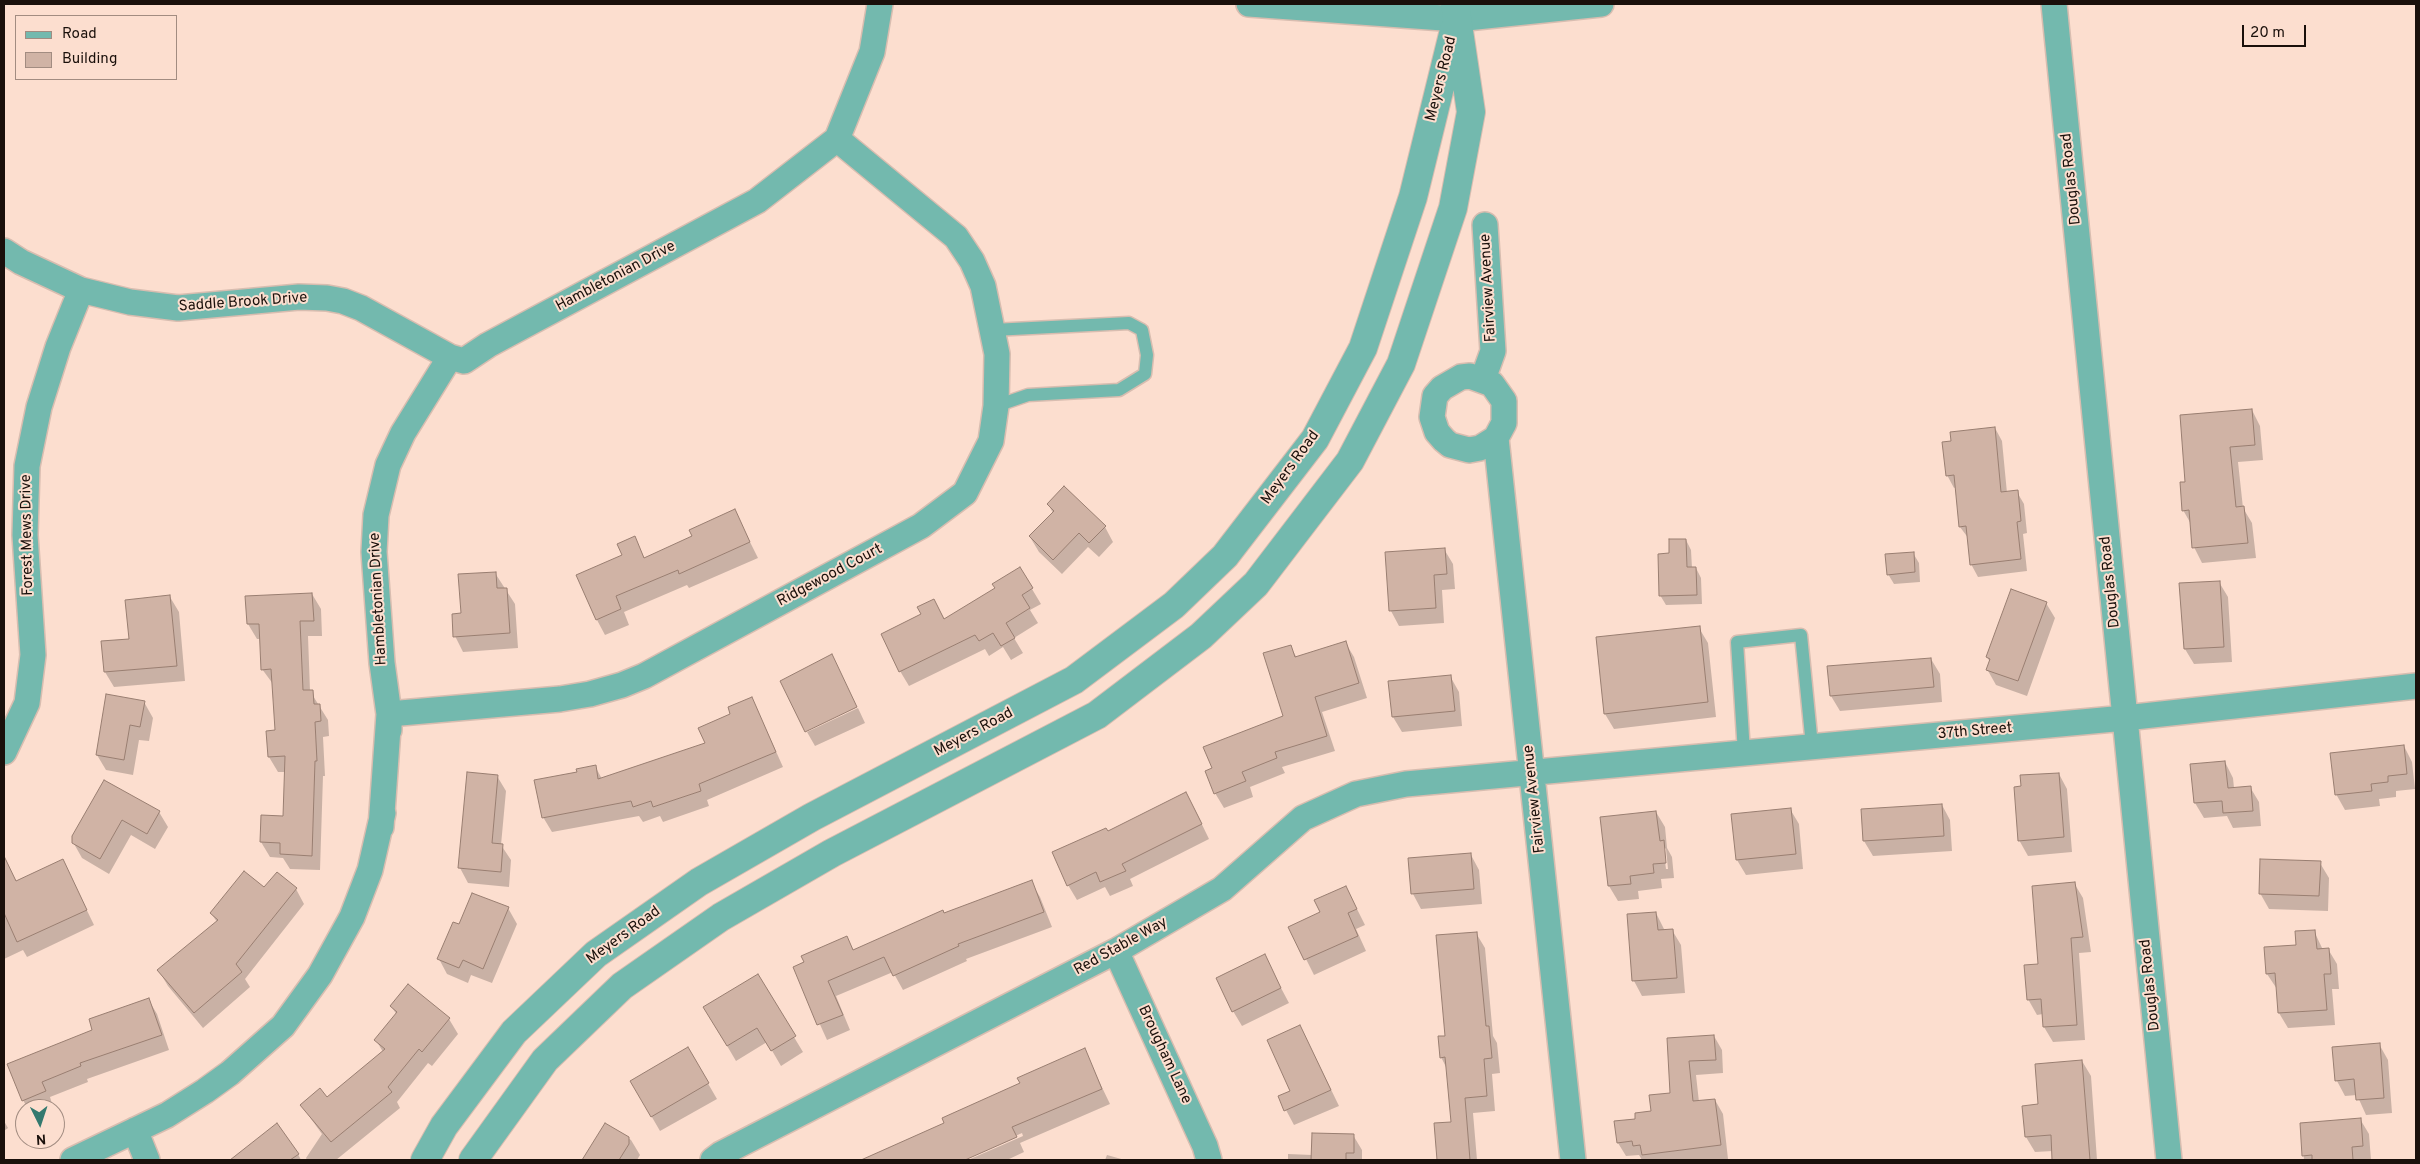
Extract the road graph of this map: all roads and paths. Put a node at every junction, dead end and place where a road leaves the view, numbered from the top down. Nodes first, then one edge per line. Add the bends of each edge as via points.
1 (880, 4) edge
2 (1249, 4) edge
3 (1600, 4) edge
4 (2054, 4) edge
5 (1456, 11) edge
6 (837, 139) junction
7 (1485, 225) dead end
8 (4, 251) edge
9 (81, 290) junction
10 (993, 330) junction
11 (450, 357) junction
12 (1483, 379) junction
13 (996, 406) junction
14 (1496, 438) junction
15 (2416, 686) edge
16 (389, 714) junction
17 (2125, 718) junction
18 (1812, 746) junction
19 (4, 752) edge
20 (1744, 753) junction
21 (1533, 772) junction
22 (1116, 951) junction
23 (134, 1130) junction
24 (75, 1160) edge
25 (147, 1160) edge
26 (425, 1160) edge
27 (473, 1160) edge
28 (713, 1160) edge
29 (1209, 1160) edge
30 (1573, 1160) edge
31 (2169, 1160) edge

1 - 6 street, Hambletonian Drive via 872,52
2 - 5 street
3 - 5 street
4 - 17 street, Douglas Road
5 - 26 street, Meyers Road via 1413,197 1363,348 1315,439 1225,556 1174,605 1074,680 812,817 699,882 596,954 514,1032 444,1126
5 - 27 street, Meyers Road via 1471,112 1453,208 1401,364 1350,461 1256,584 1201,636 1097,715 832,853 721,917 622,986 545,1060
6 - 10 street, Ridgewood Court via 956,237 983,286
6 - 11 street, Hambletonian Drive via 778,186 736,213 488,345 464,361
7 - 12 street, Fairview Avenue via 1493,351
8 - 9 street, Saddle Brook Drive
9 - 11 street, Saddle Brook Drive via 130,302 178,308 327,298 361,308
9 - 19 street, Forest Mews Drive via 39,407 27,466 25,535 34,655 27,703
10 - 13 street, Ridgewood Court via 998,372
10 - 13 lane via 1129,323 1142,330 1146,355 1145,374 1119,390 1028,395
11 - 16 street, Hambletonian Drive via 403,432 388,466 376,515 374,561
12 - 14 street, Fairview Avenue via 1492,384 1504,400 1504,423
12 - 14 street via 1470,376 1448,382 1435,396 1432,417 1437,432 1444,440 1460,448 1480,448
13 - 16 street, Ridgewood Court via 991,441 965,493 933,518 644,676 583,695
14 - 21 street, Fairview Avenue
15 - 17 street, 37th Street
16 - 23 street via 381,827 370,870 352,917 320,975 283,1026 230,1073 167,1115
17 - 18 street, 37th Street
17 - 31 street, Douglas Road
18 - 20 street, 37th Street
18 - 20 lane via 1802,635 1737,642
20 - 21 street, 37th Street
21 - 22 street, Red Stable Way via 1406,784 1337,801 1286,830 1214,894
21 - 30 street, Fairview Avenue
22 - 28 street, Red Stable Way
22 - 29 street, Brougham Lane
23 - 24 street
23 - 25 street

